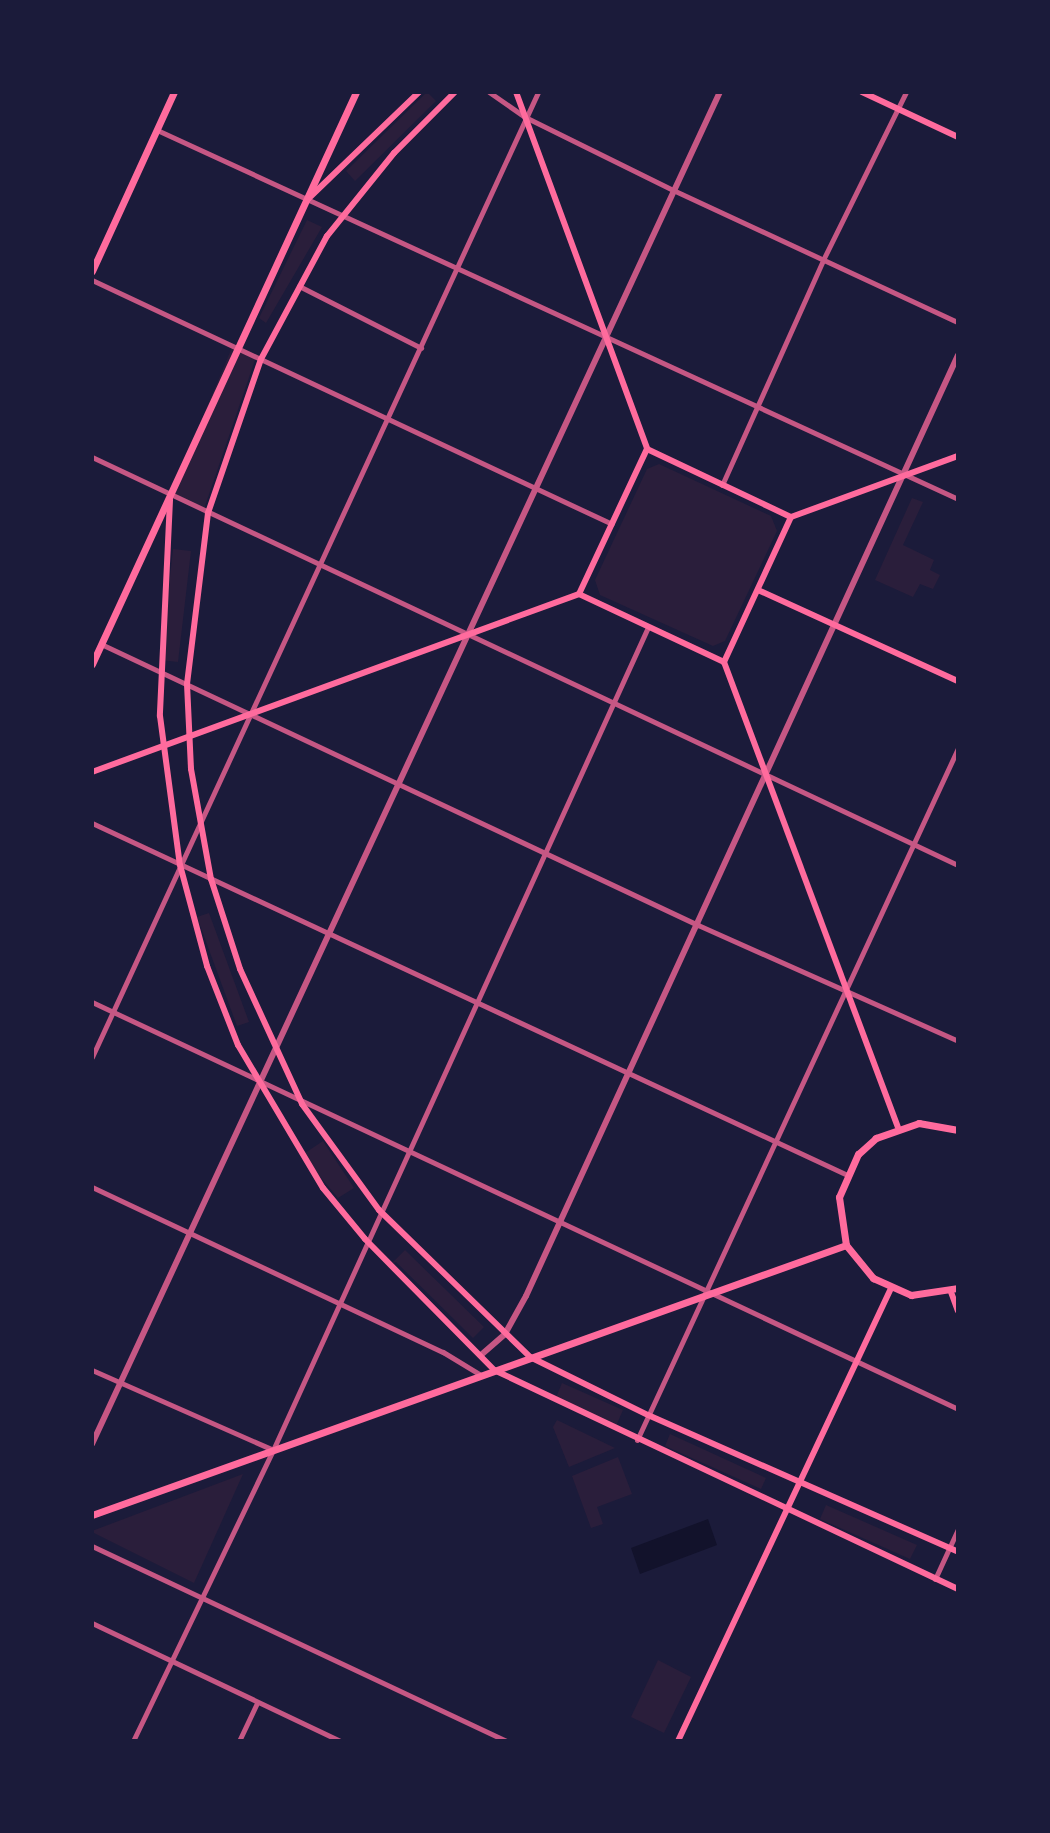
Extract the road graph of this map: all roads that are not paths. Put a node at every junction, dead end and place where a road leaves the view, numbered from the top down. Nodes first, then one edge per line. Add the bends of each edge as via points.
1 (174, 92) edge
2 (356, 92) edge
3 (419, 92) edge
4 (455, 92) edge
5 (489, 92) edge
6 (516, 92) edge
7 (538, 92) edge
8 (720, 92) edge
9 (862, 92) edge
10 (906, 92) edge
11 (899, 109) junction
12 (525, 117) junction
13 (157, 130) junction
14 (958, 137) edge
15 (673, 190) junction
16 (308, 199) junction
17 (342, 213) junction
18 (823, 260) junction
19 (459, 268) junction
20 (92, 271) edge
21 (92, 280) edge
22 (299, 286) junction
23 (958, 322) edge
24 (605, 335) junction
25 (235, 347) junction
26 (421, 348) junction
27 (958, 355) edge
28 (261, 359) junction
29 (758, 406) junction
30 (386, 418) junction
31 (647, 449) junction
32 (958, 456) edge
33 (92, 457) edge
34 (904, 476) junction
35 (722, 485) junction
36 (537, 489) junction
37 (170, 492) junction
38 (958, 499) edge
39 (208, 513) junction
40 (791, 517) junction
41 (612, 524) junction
42 (319, 566) junction
43 (758, 590) junction
44 (579, 594) junction
45 (831, 624) junction
46 (648, 627) junction
47 (468, 635) junction
48 (92, 640) edge
49 (101, 644) junction
50 (724, 662) junction
51 (92, 664) edge
52 (160, 671) junction
53 (958, 681) edge
54 (187, 684) junction
55 (613, 703) junction
56 (252, 714) junction
57 (189, 737) junction
58 (162, 747) junction
59 (958, 748) edge
60 (766, 771) junction
61 (92, 772) edge
62 (401, 785) junction
63 (199, 819) junction
64 (92, 823) edge
65 (912, 846) junction
66 (544, 853) junction
67 (180, 865) junction
68 (958, 865) edge
69 (211, 879) junction
70 (698, 925) junction
71 (331, 935) junction
72 (846, 989) junction
73 (92, 1002) edge
74 (474, 1003) junction
75 (114, 1013) junction
76 (958, 1041) edge
77 (275, 1050) junction
78 (92, 1057) edge
79 (625, 1073) junction
80 (258, 1081) junction
81 (302, 1104) junction
82 (898, 1127) junction
83 (958, 1130) edge
84 (775, 1142) junction
85 (405, 1152) junction
86 (845, 1174) junction
87 (92, 1187) edge
88 (379, 1210) junction
89 (558, 1223) junction
90 (190, 1231) junction
91 (365, 1239) junction
92 (846, 1245) junction
93 (891, 1289) junction
94 (954, 1290) edge
95 (706, 1293) junction
96 (336, 1302) junction
97 (958, 1311) edge
98 (505, 1334) junction
99 (481, 1355) junction
100 (530, 1357) junction
101 (856, 1362) junction
102 (92, 1370) edge
103 (494, 1370) junction
104 (481, 1375) junction
105 (119, 1383) junction
106 (958, 1409) edge
107 (648, 1415) junction
108 (637, 1441) junction
109 (92, 1444) edge
110 (273, 1450) junction
111 (798, 1481) junction
112 (786, 1508) junction
113 (92, 1515) edge
114 (958, 1529) edge
115 (92, 1546) edge
116 (949, 1548) junction
117 (958, 1552) edge
118 (935, 1579) junction
119 (958, 1589) edge
120 (200, 1597) junction
121 (92, 1623) edge
122 (171, 1659) junction
123 (257, 1703) junction
124 (133, 1741) edge
125 (239, 1741) edge
126 (341, 1741) edge
127 (506, 1741) edge
128 (678, 1741) edge

1 - 13 main road
2 - 16 main road
3 - 16 main road
4 - 17 main road
5 - 12 street
6 - 12 main road
7 - 12 street
8 - 15 street
9 - 11 main road
10 - 11 street
11 - 14 main road
11 - 18 street
12 - 15 street
12 - 19 street
12 - 24 main road
13 - 16 street
13 - 20 main road
15 - 18 street
15 - 24 street
16 - 17 street
16 - 25 main road
17 - 19 street
17 - 22 main road
18 - 23 street
18 - 29 street
19 - 24 street
19 - 26 street
21 - 25 street
22 - 26 street
22 - 28 main road
24 - 29 street
24 - 31 main road
24 - 36 street
25 - 28 street
25 - 37 main road
26 - 30 street
27 - 34 street
28 - 30 street
28 - 39 main road
29 - 34 street
29 - 35 street
30 - 36 street
30 - 42 street
31 - 35 main road
31 - 41 main road
32 - 34 main road
33 - 37 street
34 - 38 street
34 - 40 main road
34 - 45 street
35 - 40 main road
36 - 41 street
36 - 47 street
37 - 39 street
37 - 49 main road
37 - 52 main road
39 - 42 street
39 - 54 main road
40 - 43 main road
41 - 44 main road
42 - 47 street
42 - 56 street
43 - 45 main road
43 - 50 main road
44 - 46 main road
44 - 47 main road
45 - 53 main road
45 - 60 street
46 - 50 main road
46 - 55 street
47 - 55 street
47 - 56 main road
47 - 62 street
48 - 49 main road
49 - 51 main road
49 - 52 street
50 - 60 main road
52 - 54 street
52 - 58 main road
54 - 56 street
54 - 57 main road
55 - 60 street
55 - 66 street
56 - 57 main road
56 - 62 street
56 - 63 street
57 - 58 main road
57 - 63 main road
58 - 61 main road
58 - 67 main road
59 - 65 street
60 - 65 street
60 - 70 street
60 - 72 main road
62 - 66 street
62 - 71 street
63 - 67 street
63 - 69 main road
64 - 67 street
65 - 68 street
65 - 72 street
66 - 70 street
66 - 74 street
67 - 69 street
67 - 75 street
67 - 80 main road via 207,966
69 - 71 street
69 - 77 main road via 240,969
70 - 72 street
70 - 79 street
71 - 74 street
71 - 77 street
72 - 76 street
72 - 82 main road
72 - 84 street
73 - 75 street
74 - 79 street
74 - 85 street
75 - 78 street
75 - 80 street
77 - 80 street
77 - 81 main road
79 - 84 street
79 - 89 street
80 - 81 street
80 - 90 street
80 - 91 main road via 323,1188
81 - 85 street
81 - 88 main road
82 - 83 main road via 919,1123
82 - 86 main road via 867,1146
84 - 86 street
84 - 95 street
85 - 88 street
85 - 89 street
86 - 92 main road via 839,1209
87 - 90 street
88 - 91 street
88 - 98 main road
89 - 95 street
89 - 98 street
90 - 96 street
90 - 105 street
91 - 96 street
91 - 99 main road
92 - 93 main road via 857,1263
92 - 95 main road
93 - 94 main road via 911,1295
93 - 101 main road
94 - 97 main road
95 - 100 main road
95 - 101 street
95 - 107 street
96 - 104 street
96 - 110 street
98 - 99 street
98 - 100 main road
99 - 103 main road
100 - 103 main road
100 - 107 main road
101 - 106 street
101 - 111 main road
102 - 105 street
103 - 104 main road
103 - 108 main road
104 - 110 main road
105 - 109 street
105 - 110 street
107 - 108 street
107 - 111 main road
108 - 112 main road
110 - 113 main road
110 - 120 street
111 - 112 main road
111 - 116 main road
112 - 118 main road
112 - 128 main road
114 - 116 street
115 - 120 street
116 - 117 main road
116 - 118 street
118 - 119 main road
120 - 122 street
120 - 127 street
121 - 122 street
122 - 123 street
122 - 124 street
123 - 125 street
123 - 126 street

